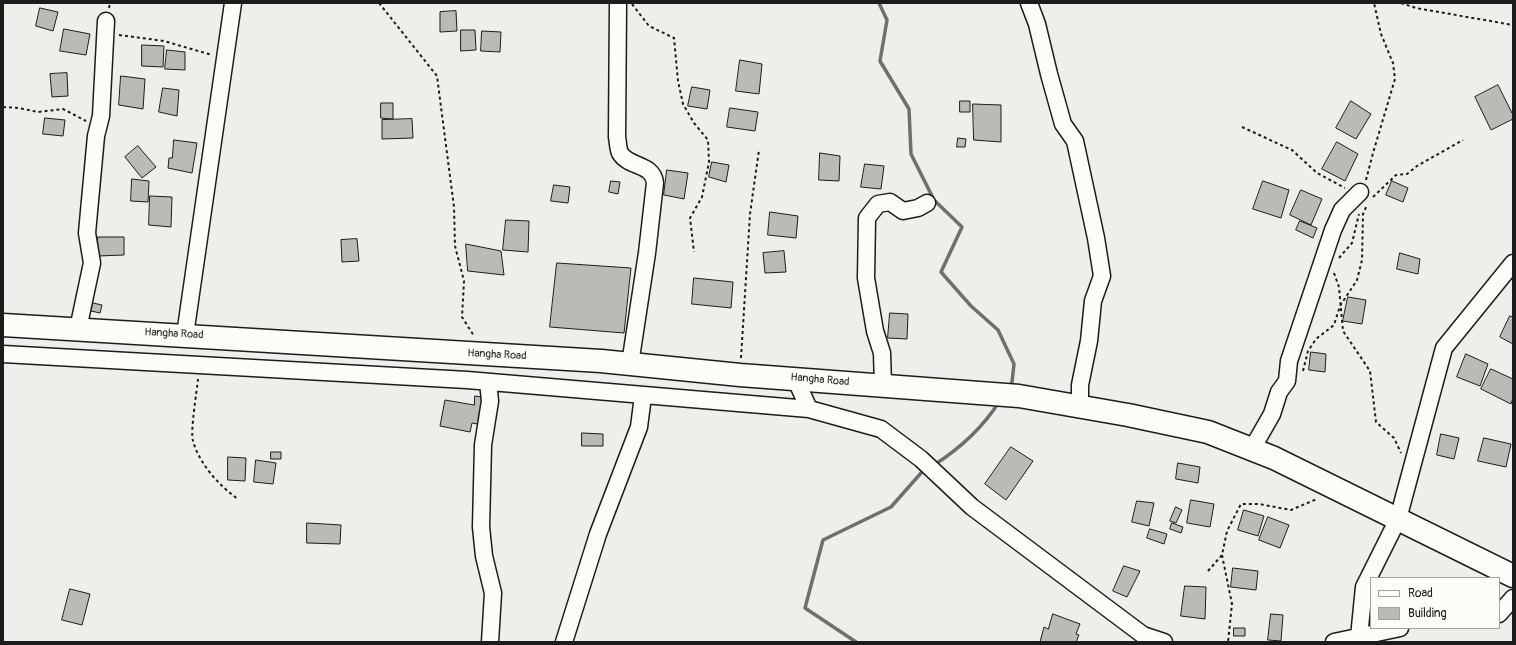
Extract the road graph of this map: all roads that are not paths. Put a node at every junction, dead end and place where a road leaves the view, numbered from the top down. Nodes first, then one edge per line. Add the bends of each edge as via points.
1 (233, 3) edge
2 (618, 3) edge
3 (1029, 3) edge
4 (106, 27) road end
5 (1366, 197) road end
6 (927, 203) dead end
7 (1513, 264) edge
8 (3, 325) edge
9 (78, 329) junction
10 (185, 335) junction
11 (3, 354) edge
12 (630, 364) junction
13 (795, 378) junction
14 (488, 382) junction
15 (883, 386) junction
16 (643, 396) junction
17 (1080, 406) junction
18 (809, 409) junction
19 (1252, 449) junction
20 (1398, 519) junction
21 (1500, 574) edge
22 (1395, 629) edge
23 (1359, 637) junction
24 (490, 642) edge
25 (564, 642) edge
26 (1164, 642) edge
27 (1334, 642) edge

1 - 10 street
2 - 12 street via 619,150 624,158 650,171 655,183
3 - 17 street via 1037,24 1063,124 1075,140 1102,276 1093,301 1089,341 1080,385
4 - 9 street via 101,116 96,136 87,233 92,263
5 - 19 street via 1342,210 1289,361 1287,381
6 - 15 street via 903,211 890,202 878,204 867,218 866,278 874,332 882,354
7 - 20 street via 1444,348
8 - 9 highway, Hangha Road
9 - 10 highway, Hangha Road
10 - 12 highway, Hangha Road
11 - 14 street
12 - 13 highway, Hangha Road
13 - 15 highway, Hangha Road
13 - 18 street
14 - 16 street
14 - 24 street via 490,401 482,445 481,527 484,556 493,593
15 - 17 highway, Hangha Road via 991,393
16 - 18 street
16 - 25 street via 639,427 598,534
17 - 19 highway, Hangha Road via 1208,432
18 - 26 street via 881,429 921,459 972,507 1138,631
19 - 20 highway, Hangha Road
20 - 21 highway, Hangha Road
20 - 23 street via 1364,587
22 - 23 street
23 - 27 street

